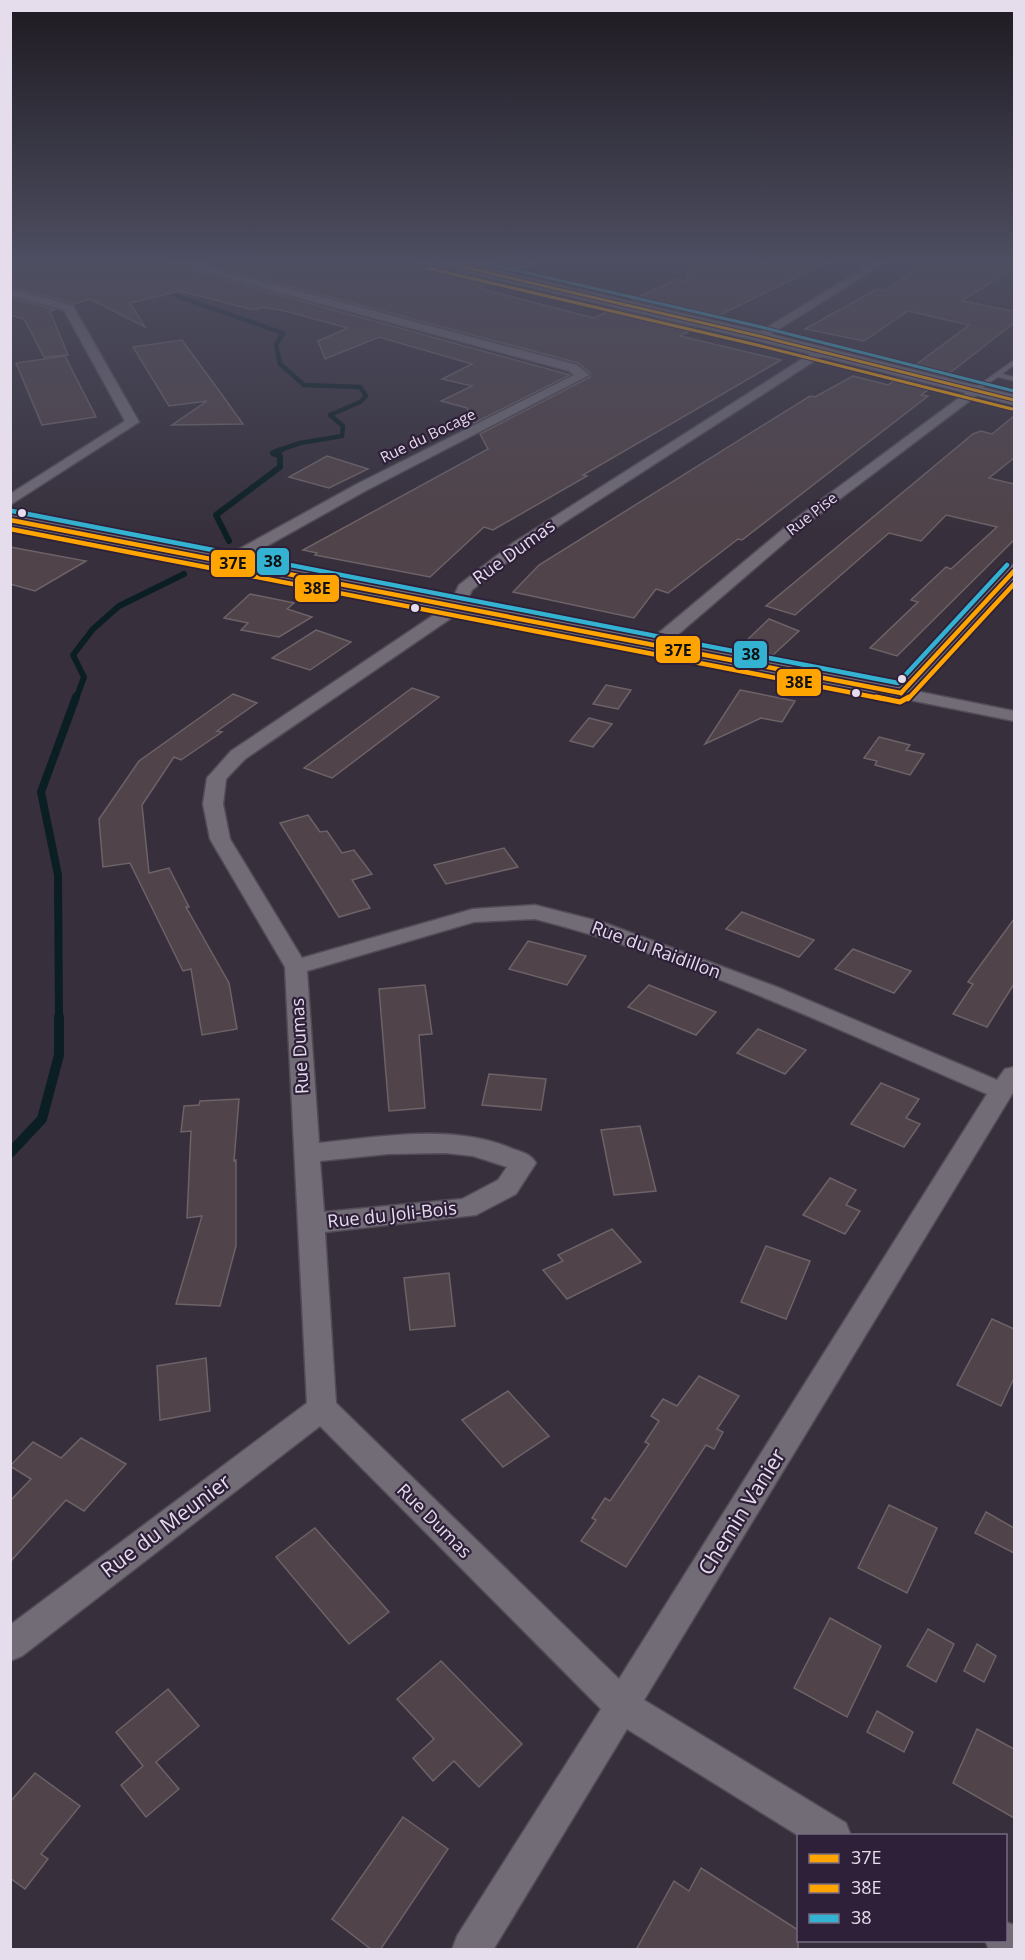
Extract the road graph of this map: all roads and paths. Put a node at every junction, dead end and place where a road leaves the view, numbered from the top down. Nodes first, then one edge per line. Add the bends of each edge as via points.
1 (92, 350) edge
2 (507, 350) edge
3 (821, 351) joint
4 (1014, 362) edge
5 (997, 375) junction
6 (1014, 379) edge
7 (975, 390) junction
8 (1014, 400) edge
9 (10, 501) edge
10 (10, 520) edge
11 (227, 562) junction
12 (1014, 572) edge
13 (457, 607) junction
14 (655, 645) junction
15 (901, 693) junction
16 (1014, 716) edge
17 (296, 967) junction
18 (1008, 1083) edge
19 (306, 1153) junction
20 (310, 1223) junction
21 (322, 1408) junction
22 (10, 1645) edge
23 (622, 1706) junction
24 (830, 1834) edge
25 (471, 1950) edge

1 - 9 street via 132,422
2 - 11 street, Rue du Bocage via 565,366 583,375 362,487
3 - 7 main road
3 - 13 street, Rue Dumas via 518,546 465,588
4 - 5 lane
5 - 6 lane
5 - 7 lane
7 - 8 main road
7 - 14 street, Rue Pise via 799,523
10 - 11 street
11 - 13 street
12 - 15 street
13 - 14 street
13 - 17 street, Rue Dumas via 238,756 217,778 213,804 220,839
14 - 15 street
15 - 16 street
17 - 18 street, Rue du Raidillon via 473,916 535,912 594,927
17 - 19 street, Rue Dumas
18 - 23 street, Chemin Vanier
19 - 20 street, Rue Dumas
19 - 20 street, Rue du Joli-Bois via 438,1143 503,1152 523,1163 507,1187 466,1208
20 - 21 street, Rue Dumas
21 - 22 street, Rue du Meunier
21 - 23 street, Rue Dumas
23 - 24 street, Rue Dumas
23 - 25 street, Chemin Vanier

